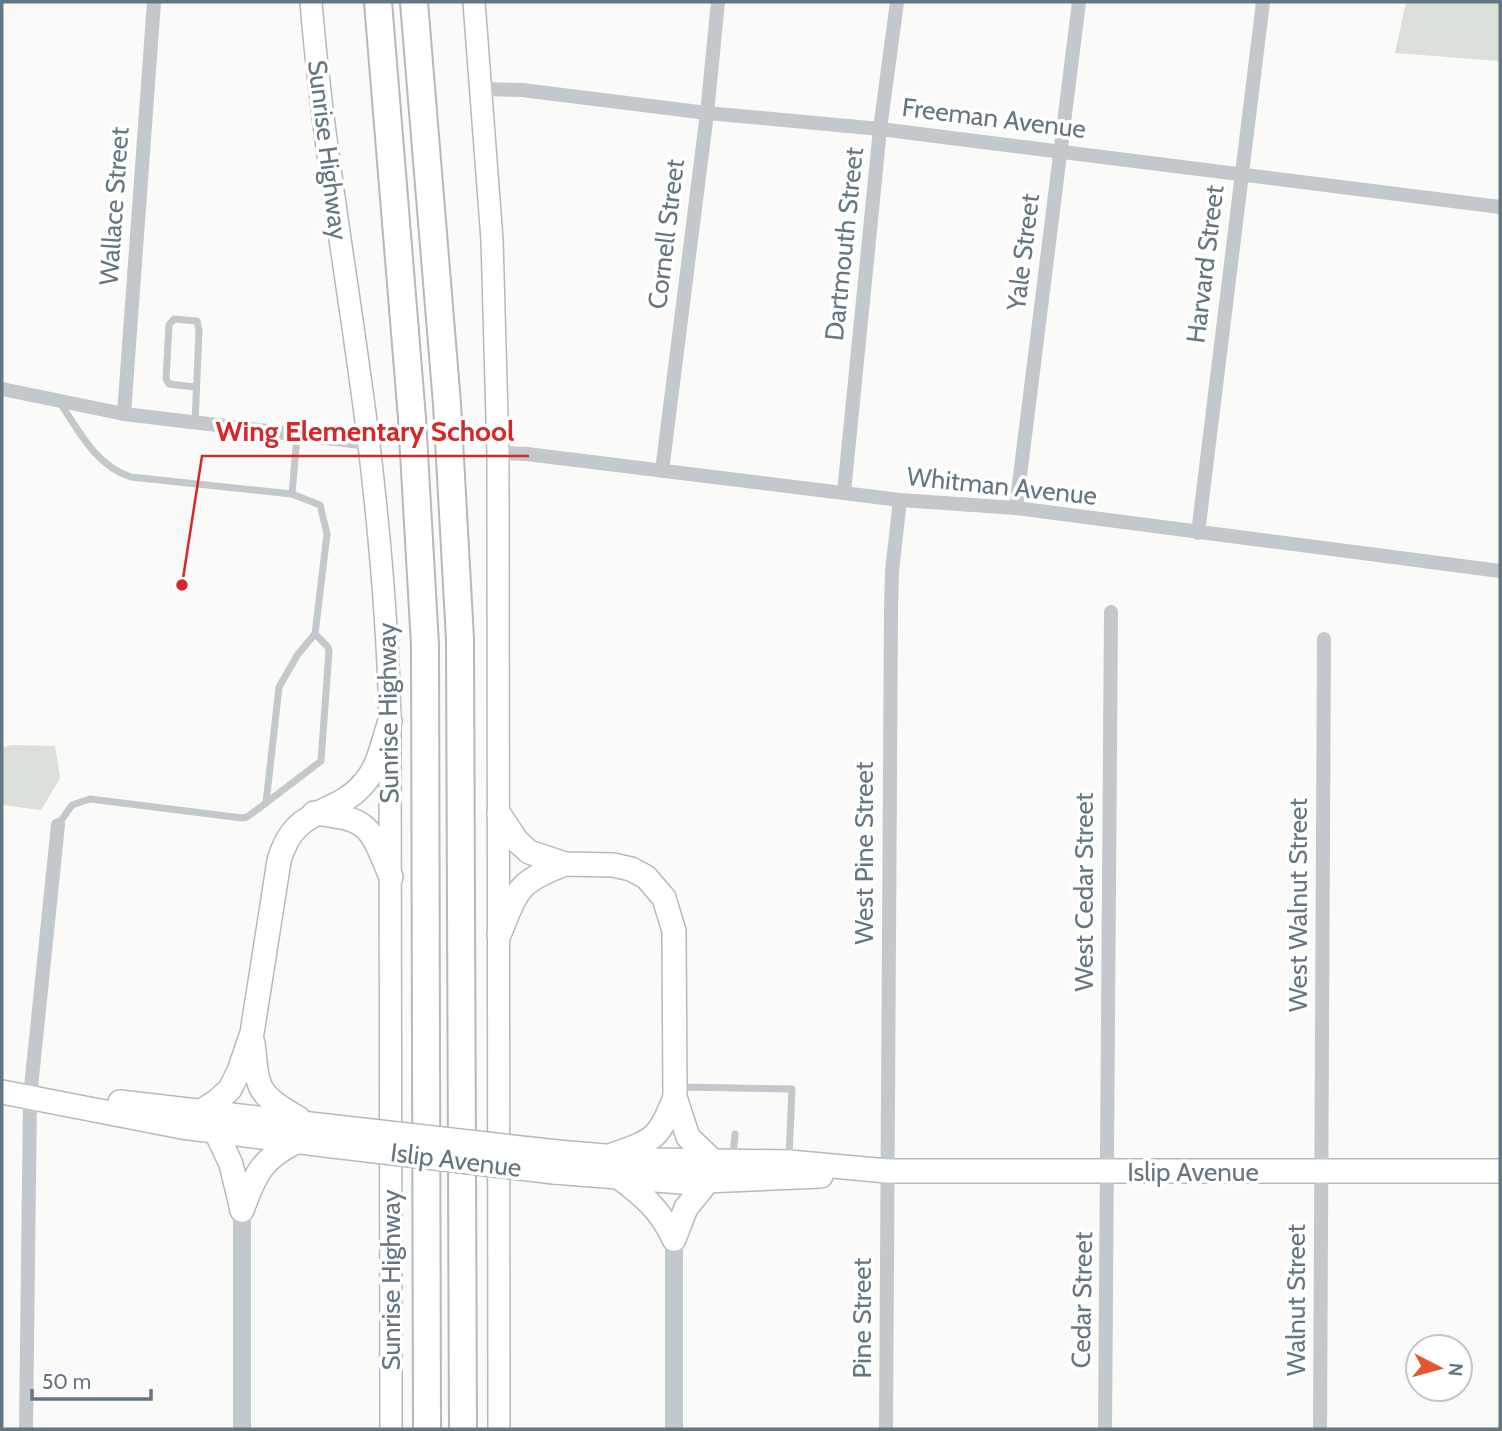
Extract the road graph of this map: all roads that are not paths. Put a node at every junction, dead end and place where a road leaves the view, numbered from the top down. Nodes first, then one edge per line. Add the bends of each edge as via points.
1 (153, 2) edge
2 (311, 2) edge
3 (378, 2) edge
4 (414, 2) edge
5 (474, 2) edge
6 (718, 2) edge
7 (897, 2) edge
8 (1079, 2) edge
9 (1263, 2) edge
10 (481, 89) junction
11 (707, 113) junction
12 (880, 129) junction
13 (1061, 151) junction
14 (1242, 175) junction
15 (1500, 207) edge
16 (195, 387) junction
17 (2, 389) edge
18 (58, 401) junction
19 (124, 414) junction
20 (195, 423) junction
21 (296, 436) junction
22 (369, 443) junction
23 (499, 453) junction
24 (662, 471) junction
25 (844, 492) junction
26 (292, 494) junction
27 (900, 500) junction
28 (1016, 508) junction
29 (1198, 533) junction
30 (1500, 571) edge
31 (1111, 612) dead end
32 (315, 634) junction
33 (1324, 639) dead end
34 (390, 721) junction
35 (266, 803) junction
36 (314, 813) junction
37 (499, 814) junction
38 (58, 825) joint
39 (565, 864) junction
40 (391, 877) junction
41 (499, 935) junction
42 (252, 1033) junction
43 (2, 1092) edge
44 (675, 1092) junction
45 (30, 1097) junction
46 (200, 1112) junction
47 (216, 1132) junction
48 (301, 1133) junction
49 (735, 1134) dead end
50 (606, 1157) junction
51 (556, 1162) junction
52 (789, 1162) junction
53 (718, 1168) junction
54 (887, 1171) junction
55 (1500, 1171) edge
56 (1107, 1172) junction
57 (1321, 1172) junction
58 (620, 1178) junction
59 (887, 1208) joint
60 (242, 1210) junction
61 (674, 1239) junction
62 (26, 1429) edge
63 (242, 1429) edge
64 (391, 1429) edge
65 (427, 1429) edge
66 (463, 1429) edge
67 (499, 1429) edge
68 (674, 1429) edge
69 (886, 1429) edge
70 (1105, 1429) edge
71 (1320, 1429) edge

1 - 19 street, Wallace Street
2 - 22 main road, Sunrise Highway
3 - 65 highway, Sunrise Highway via 424,622
4 - 66 highway via 460,628
5 - 10 main road
6 - 11 street, Cornell Street
7 - 12 street, Dartmouth Street
8 - 13 street, Yale Street
9 - 14 street, Harvard Street
10 - 11 street, Freeman Avenue
10 - 23 main road
11 - 12 street, Freeman Avenue
11 - 24 street, Cornell Street
12 - 13 street, Freeman Avenue
12 - 25 street, Dartmouth Street
13 - 14 street, Freeman Avenue
13 - 28 street, Yale Street
14 - 15 street, Freeman Avenue
14 - 29 street, Harvard Street
16 - 16 lane via 197,321 174,320 169,325 166,379 169,384
16 - 20 lane
17 - 18 street
18 - 19 street
18 - 26 lane via 87,445 121,474
19 - 20 street
20 - 21 street
21 - 22 street
21 - 26 lane
22 - 34 main road, Sunrise Highway via 384,593
23 - 24 street, Whitman Avenue
23 - 37 main road
24 - 25 street, Whitman Avenue
25 - 27 street, Whitman Avenue
26 - 32 lane via 320,505 327,534
27 - 28 street, Whitman Avenue
27 - 54 street, West Pine Street via 891,610
28 - 29 street, Whitman Avenue
29 - 30 street, Whitman Avenue
31 - 56 street, West Cedar Street
32 - 35 lane via 279,687
32 - 35 lane via 329,651 321,761
33 - 57 street, West Walnut Street
34 - 36 main road via 365,783
34 - 40 main road, Sunrise Highway
35 - 38 lane via 242,818 90,799 72,804
36 - 40 main road via 351,818 365,826
36 - 42 main road via 295,828 281,851
37 - 39 main road via 529,852
37 - 41 main road
38 - 45 street
39 - 41 main road via 526,882
39 - 44 main road via 631,869 646,877 664,898 673,922
40 - 64 main road, Sunrise Highway
41 - 67 main road
42 - 46 main road via 230,1088
42 - 48 main road via 257,1082
43 - 45 main road, Islip Avenue
44 - 50 main road via 656,1135 642,1145
44 - 52 lane via 792,1089
44 - 53 main road via 688,1137
45 - 46 main road, Islip Avenue
45 - 47 main road, Islip Avenue
45 - 62 street
46 - 48 main road, Islip Avenue
47 - 48 main road, Islip Avenue
47 - 60 main road via 228,1153
48 - 51 main road, Islip Avenue, bridge
48 - 60 main road via 260,1169
49 - 53 lane
50 - 51 main road, Islip Avenue
50 - 53 main road, Islip Avenue
51 - 58 main road, Islip Avenue
52 - 53 main road, Islip Avenue
52 - 54 main road, Islip Avenue
53 - 54 main road, Islip Avenue
53 - 58 main road, Islip Avenue
53 - 61 main road via 686,1208
54 - 56 main road, Islip Avenue
54 - 59 street, West Pine Street
55 - 57 main road, Islip Avenue
56 - 57 main road, Islip Avenue
56 - 70 street, Cedar Street
57 - 71 street, Walnut Street
58 - 61 main road via 653,1205
59 - 69 street, Pine Street
60 - 63 street
61 - 68 street

